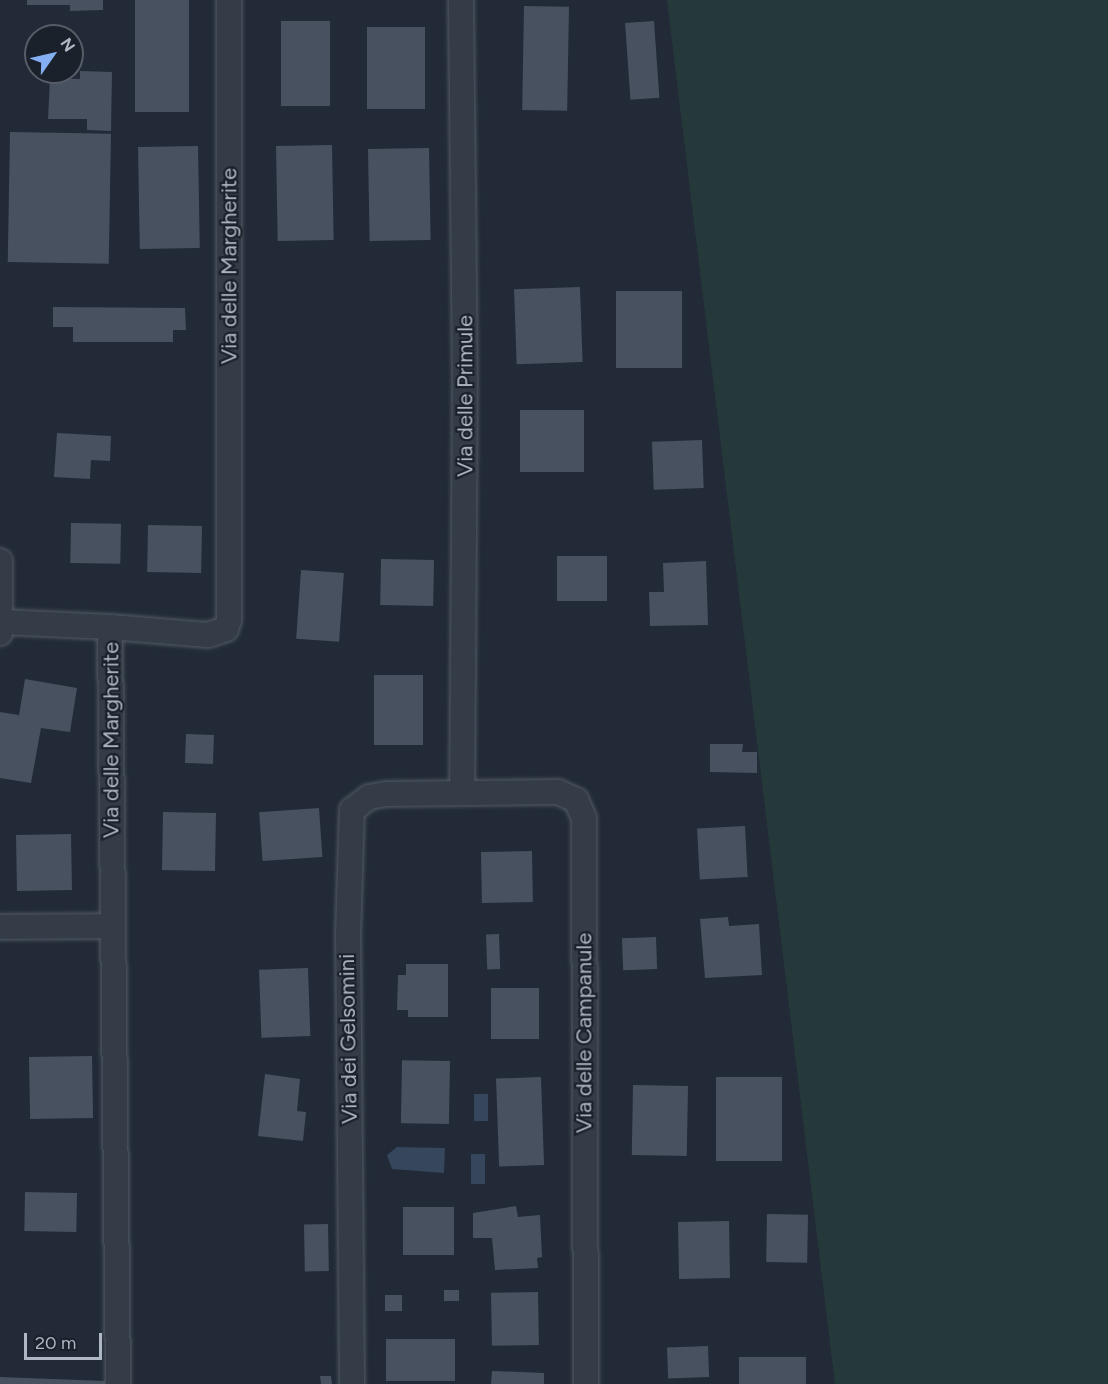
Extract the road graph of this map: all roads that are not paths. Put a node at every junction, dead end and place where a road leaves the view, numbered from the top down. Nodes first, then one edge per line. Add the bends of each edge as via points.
1 (229, 0) edge
2 (461, 0) edge
3 (0, 561) edge
4 (110, 627) junction
5 (1, 628) edge
6 (462, 792) junction
7 (112, 926) junction
8 (0, 927) edge
9 (118, 1384) edge
10 (352, 1384) edge
11 (586, 1384) edge

1 - 4 street, Via delle Margherite via 229,620 226,628 208,635
2 - 6 street, Via delle Primule via 465,381
3 - 5 street
4 - 5 street
4 - 7 street, Via delle Margherite
6 - 10 street, Via dei Gelsomini via 377,795 361,801 350,816
6 - 11 street, Via delle Campanule via 563,793 576,800 583,813
7 - 8 street
7 - 9 street, Via delle Margherite

